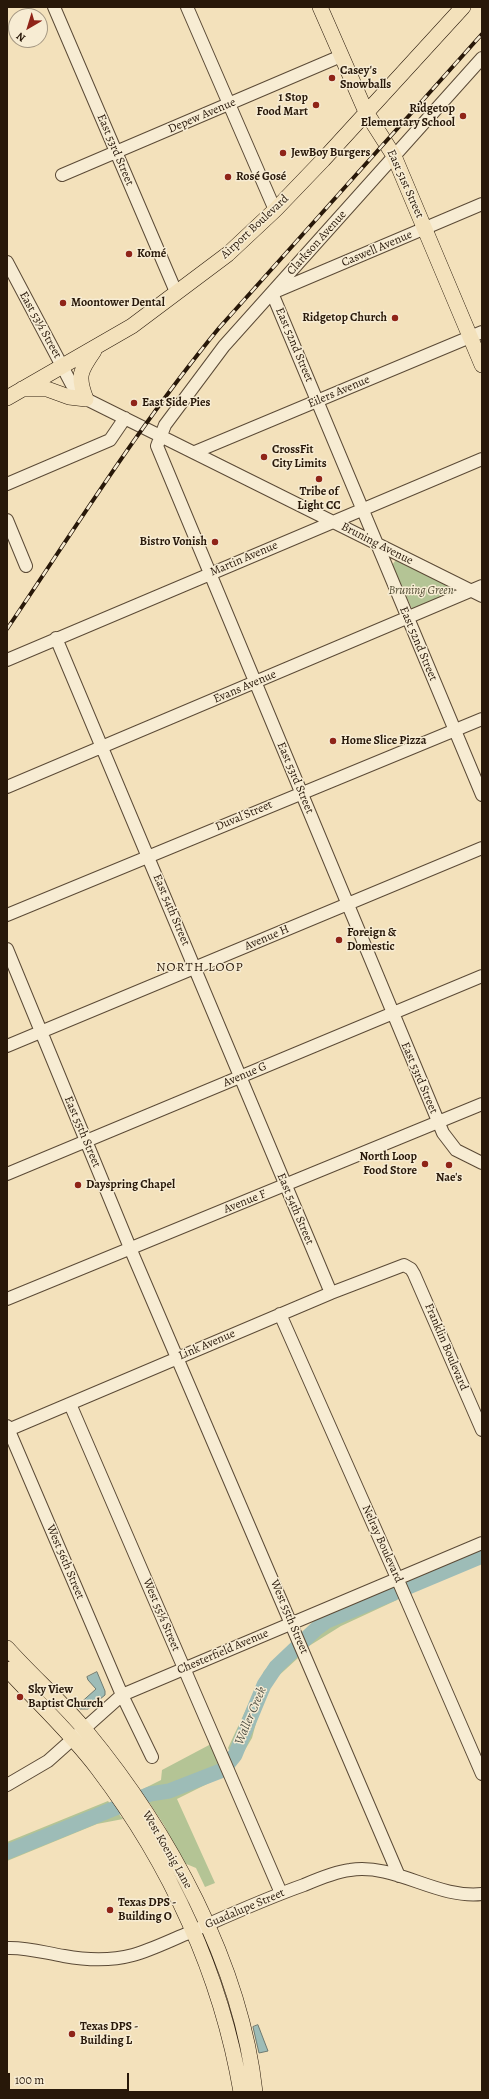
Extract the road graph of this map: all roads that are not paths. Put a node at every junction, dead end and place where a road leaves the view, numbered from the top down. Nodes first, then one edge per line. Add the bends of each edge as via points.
1 (54, 7) edge
2 (187, 7) edge
3 (320, 7) edge
4 (457, 10) edge
5 (341, 56) junction
6 (482, 58) edge
7 (229, 104) junction
8 (366, 112) junction
9 (116, 152) junction
10 (394, 156) junction
11 (62, 175) dead end
12 (482, 204) edge
13 (275, 210) junction
14 (426, 229) junction
15 (7, 262) edge
16 (176, 292) junction
17 (272, 293) junction
18 (476, 334) edge
19 (97, 347) junction
20 (482, 365) edge
21 (62, 367) junction
22 (22, 389) junction
23 (7, 398) edge
24 (86, 399) junction
25 (318, 401) junction
26 (126, 418) junction
27 (161, 435) junction
28 (195, 452) junction
29 (482, 459) edge
30 (7, 484) edge
31 (364, 510) junction
32 (7, 520) edge
33 (332, 521) junction
34 (376, 542) junction
35 (26, 566) dead end
36 (209, 573) junction
37 (476, 589) edge
38 (482, 596) edge
39 (406, 618) junction
40 (56, 638) junction
41 (7, 660) edge
42 (255, 683) junction
43 (482, 719) edge
44 (455, 731) junction
45 (101, 746) junction
46 (7, 787) edge
47 (301, 793) junction
48 (482, 795) edge
49 (482, 848) edge
50 (148, 857) junction
51 (347, 904) junction
52 (7, 915) edge
53 (7, 949) edge
54 (196, 969) junction
55 (482, 976) edge
56 (393, 1013) junction
57 (41, 1032) junction
58 (7, 1046) edge
59 (241, 1077) junction
60 (482, 1104) edge
61 (438, 1122) junction
62 (87, 1140) junction
63 (482, 1164) edge
64 (7, 1174) edge
65 (285, 1186) junction
66 (131, 1249) junction
67 (408, 1266) joint
68 (331, 1293) junction
69 (7, 1299) edge
70 (280, 1314) junction
71 (178, 1358) junction
72 (70, 1404) junction
73 (8, 1428) edge
74 (482, 1430) edge
75 (482, 1543) edge
76 (401, 1587) junction
77 (292, 1623) junction
78 (7, 1648) edge
79 (184, 1669) junction
80 (8, 1672) edge
81 (122, 1695) junction
82 (79, 1734) junction
83 (152, 1757) dead end
84 (482, 1774) edge
85 (7, 1785) edge
86 (135, 1808) junction
87 (399, 1876) junction
88 (281, 1893) junction
89 (482, 1894) edge
90 (207, 1925) junction
91 (193, 1931) junction
92 (7, 1948) edge
93 (241, 2092) edge
94 (255, 2092) edge

1 - 9 street, East 53rd Street
2 - 7 street
3 - 5 main road, East 51st Street
4 - 8 main road, Airport Boulevard
5 - 7 street, Depew Avenue
5 - 8 main road, East 51st Street
6 - 10 street, Clarkson Avenue
7 - 9 street, Depew Avenue
7 - 13 street
8 - 10 main road, East 51st Street
8 - 13 main road, Airport Boulevard
9 - 11 street, Depew Avenue
9 - 16 street, East 53rd Street
10 - 14 main road, East 51st Street
10 - 17 street, Clarkson Avenue
12 - 14 street, Caswell Avenue
13 - 16 main road, Airport Boulevard via 228,254
14 - 17 street, Caswell Avenue
14 - 18 main road, East 51st Street
15 - 21 street, East 53½ Street
16 - 19 main road, Airport Boulevard via 132,326
17 - 25 street, East 52nd Street
17 - 27 street, Clarkson Avenue via 204,372
18 - 20 main road, East 51st Street
18 - 25 street, Eilers Avenue
19 - 21 main road, Airport Boulevard
19 - 24 main road via 80,376 80,384
21 - 22 main road, Airport Boulevard
21 - 24 street via 72,385
22 - 23 main road, Airport Boulevard
22 - 24 main road via 47,389 69,397
24 - 26 street
25 - 28 street, Eilers Avenue
25 - 31 street, East 52nd Street
26 - 27 street, Bruning Avenue
26 - 30 street via 110,440
27 - 28 street, Bruning Avenue
27 - 36 street, East 53rd Street via 157,446
28 - 33 street, Bruning Avenue
29 - 31 street, Martin Avenue
31 - 33 street, Martin Avenue
31 - 34 street, East 52nd Street
32 - 35 street
33 - 34 street, Bruning Avenue
33 - 36 street, Martin Avenue
34 - 37 street, Bruning Avenue
34 - 39 street, East 52nd Street
36 - 40 street, Martin Avenue
36 - 42 street, East 53rd Street
37 - 38 street, Bruning Avenue
37 - 39 street, Evans Avenue
39 - 42 street, Evans Avenue
39 - 44 street, East 52nd Street
40 - 41 street, Martin Avenue
40 - 45 street, East 54th Street
42 - 45 street, Evans Avenue
42 - 47 street, East 53rd Street
43 - 44 street, Duval Street
44 - 47 street, Duval Street
44 - 48 street, East 52nd Street
45 - 46 street, Evans Avenue
45 - 50 street, East 54th Street
47 - 50 street, Duval Street
47 - 51 street, East 53rd Street
49 - 51 street, Avenue H
50 - 52 street, Duval Street
50 - 54 street, East 54th Street
51 - 54 street, Avenue H
51 - 56 street, East 53rd Street
53 - 57 street, East 55th Street
54 - 57 street, Avenue H
54 - 59 street, East 54th Street
55 - 56 street, Avenue G
56 - 59 street, Avenue G
56 - 61 street, East 53rd Street
57 - 58 street, Avenue H
57 - 62 street, East 55th Street
59 - 62 street, Avenue G
59 - 65 street, East 54th Street
60 - 61 street, Avenue F
61 - 63 street, East 53rd Street via 456,1150
61 - 65 street, Avenue F
62 - 64 street, Avenue G
62 - 66 street, East 55th Street
65 - 66 street, Avenue F
65 - 68 street, East 54th Street
66 - 69 street, Avenue F
66 - 71 street, East 55th Street
67 - 68 street, Link Avenue via 399,1266
67 - 74 street, Franklin Boulevard via 414,1274
68 - 70 street, Link Avenue
70 - 71 street, Link Avenue
70 - 76 street, Nelray Boulevard
71 - 72 street, Link Avenue
71 - 77 street, West 55th Street
72 - 73 street, Link Avenue
72 - 79 street, West 55½ Street
73 - 81 street, West 56th Street
75 - 76 street, Chesterfield Avenue
76 - 77 street, Chesterfield Avenue
76 - 84 street, Nelray Boulevard
77 - 79 street, Chesterfield Avenue
77 - 87 street, West 55th Street
78 - 82 main road, West Koenig Lane
79 - 81 street, Chesterfield Avenue
79 - 88 street, West 55½ Street
80 - 82 main road, West Koenig Lane
81 - 82 street, Chesterfield Avenue
81 - 83 street, West 56th Street
82 - 85 street, Chesterfield Avenue via 48,1761
82 - 86 main road, West Koenig Lane
86 - 90 main road, West Koenig Lane via 181,1870
86 - 91 main road, West Koenig Lane
87 - 88 street, Guadalupe Street via 370,1870 348,1870
87 - 89 street, Guadalupe Street via 451,1893 470,1896
88 - 90 street, Guadalupe Street
90 - 91 street, Guadalupe Street
90 - 94 main road, West Koenig Lane via 236,2006
91 - 92 street, Guadalupe Street via 132,1955 106,1959 86,1959 40,1950
91 - 93 main road, West Koenig Lane via 222,2011

